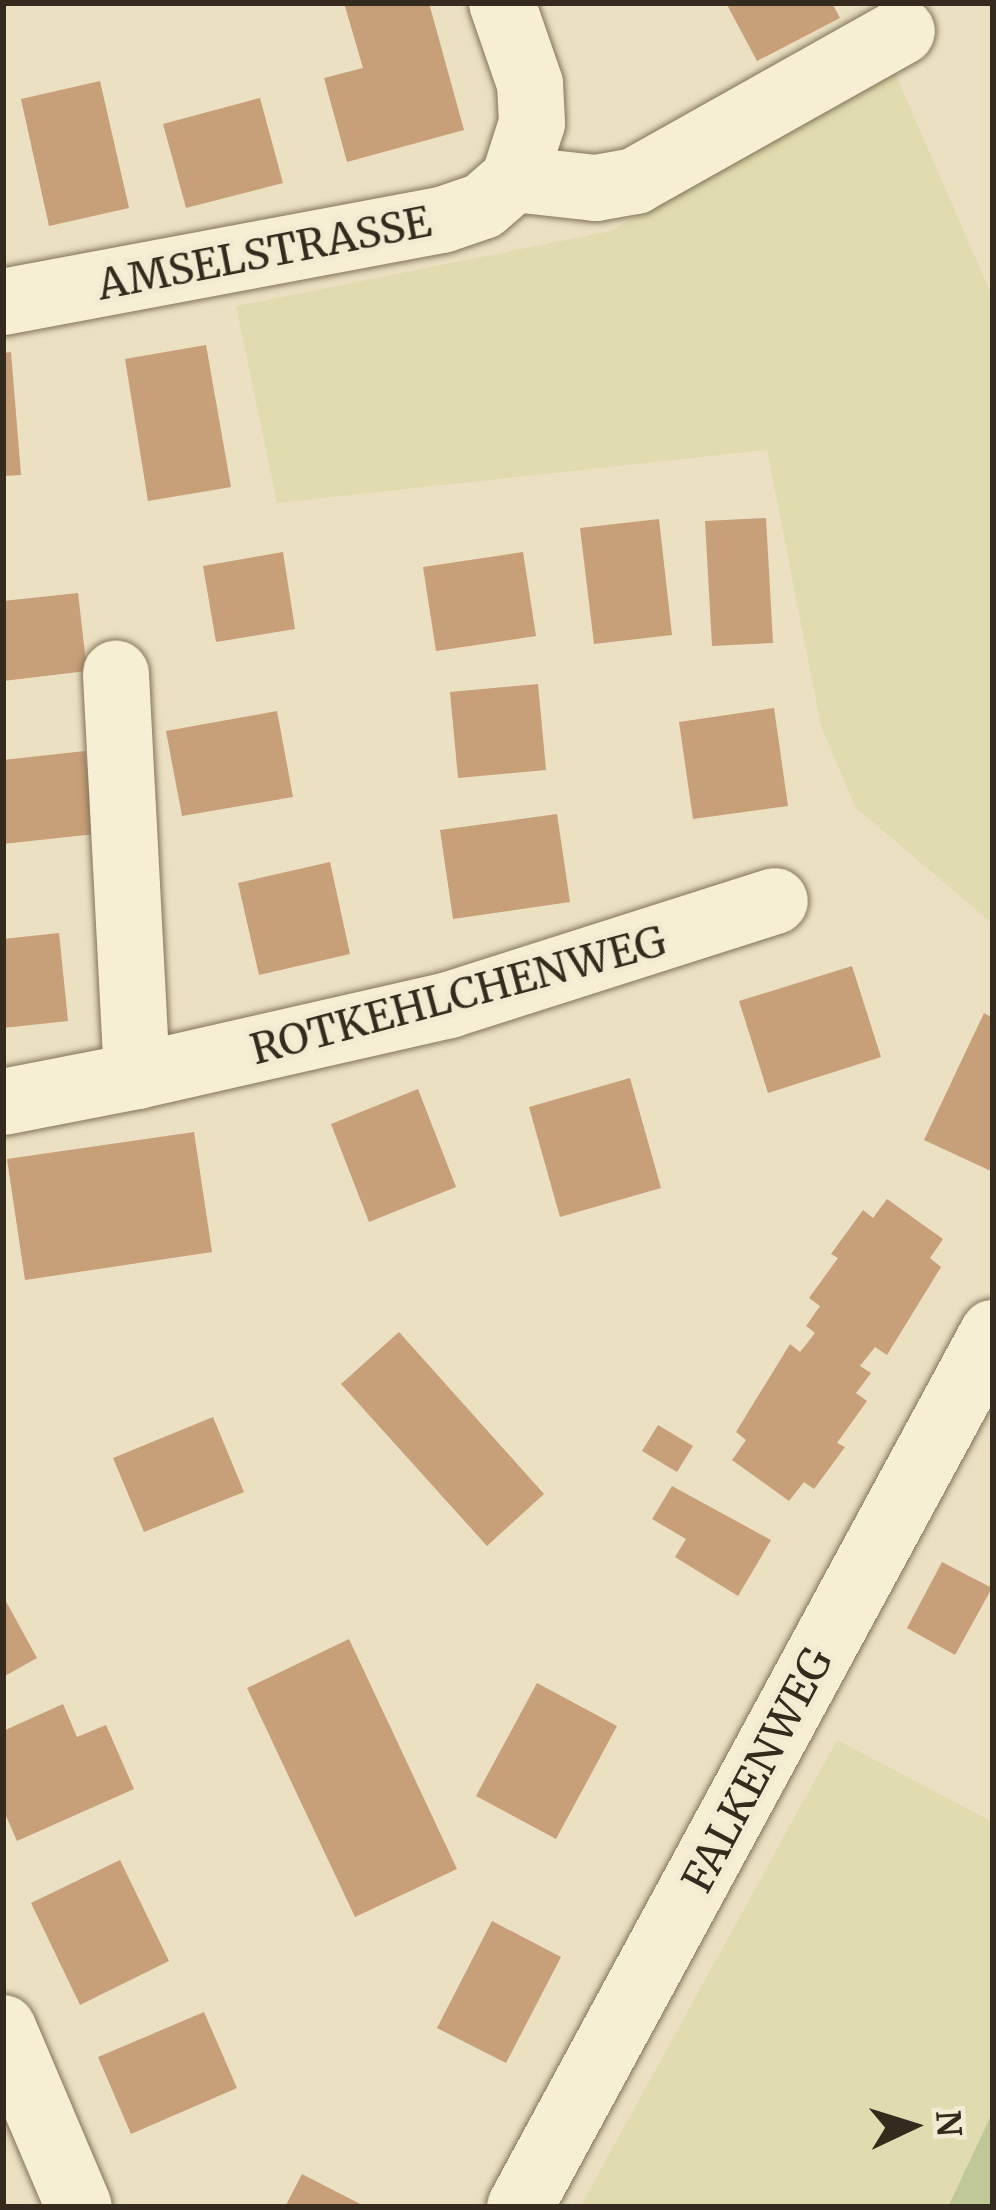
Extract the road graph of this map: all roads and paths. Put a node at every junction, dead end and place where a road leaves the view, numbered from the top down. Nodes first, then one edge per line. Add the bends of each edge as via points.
1 (502, 3) edge
2 (902, 31) dead end
3 (514, 179) junction
4 (3, 302) edge
5 (116, 674) dead end
6 (775, 901) dead end
7 (137, 1076) junction
8 (3, 1102) edge
9 (993, 1333) edge
10 (3, 2028) edge
11 (79, 2207) edge
12 (520, 2207) edge

1 - 3 street via 530,83 532,123
2 - 3 street via 635,181 596,188
3 - 4 street, AMSELSTRASSE via 483,206 442,220
5 - 7 street
6 - 7 street, ROTKEHLCHENWEG via 449,1005
7 - 8 street, ROTKEHLCHENWEG
9 - 12 street, FALKENWEG
10 - 11 street

